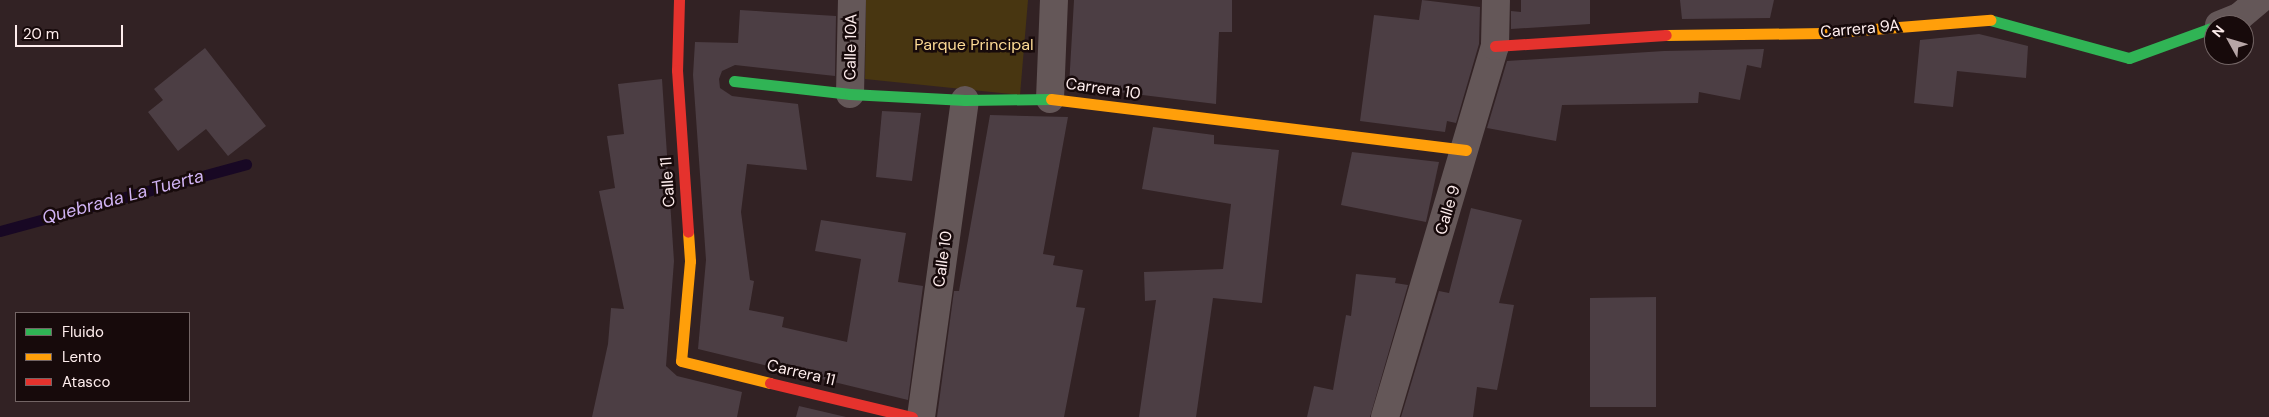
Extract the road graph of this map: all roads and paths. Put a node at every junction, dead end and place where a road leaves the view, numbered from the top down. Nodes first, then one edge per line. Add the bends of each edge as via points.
1 (679, 0) edge
2 (852, 0) edge
3 (1054, 0) edge
4 (1496, 0) edge
5 (2259, 0) edge
6 (2242, 15) edge
7 (2204, 31) edge
8 (1495, 46) junction
9 (734, 81) dead end
10 (850, 94) junction
11 (1050, 99) junction
12 (965, 100) junction
13 (1466, 150) junction
14 (681, 361) joint
15 (912, 417) edge
16 (921, 417) edge
17 (1384, 417) edge

1 - 14 street, Calle 11 via 677,70 690,261
2 - 10 street, Calle 10A
3 - 11 street
4 - 8 street, Calle 9
5 - 6 street
7 - 8 street, Carrera 9A via 2129,58 1984,18 1823,33 1663,35
8 - 13 street, Calle 9
9 - 10 street, Carrera 10
10 - 12 street, Carrera 10
11 - 12 street, Carrera 10
11 - 13 street, Carrera 10
12 - 16 street, Calle 10
13 - 17 street, Calle 9
14 - 15 street, Carrera 11

